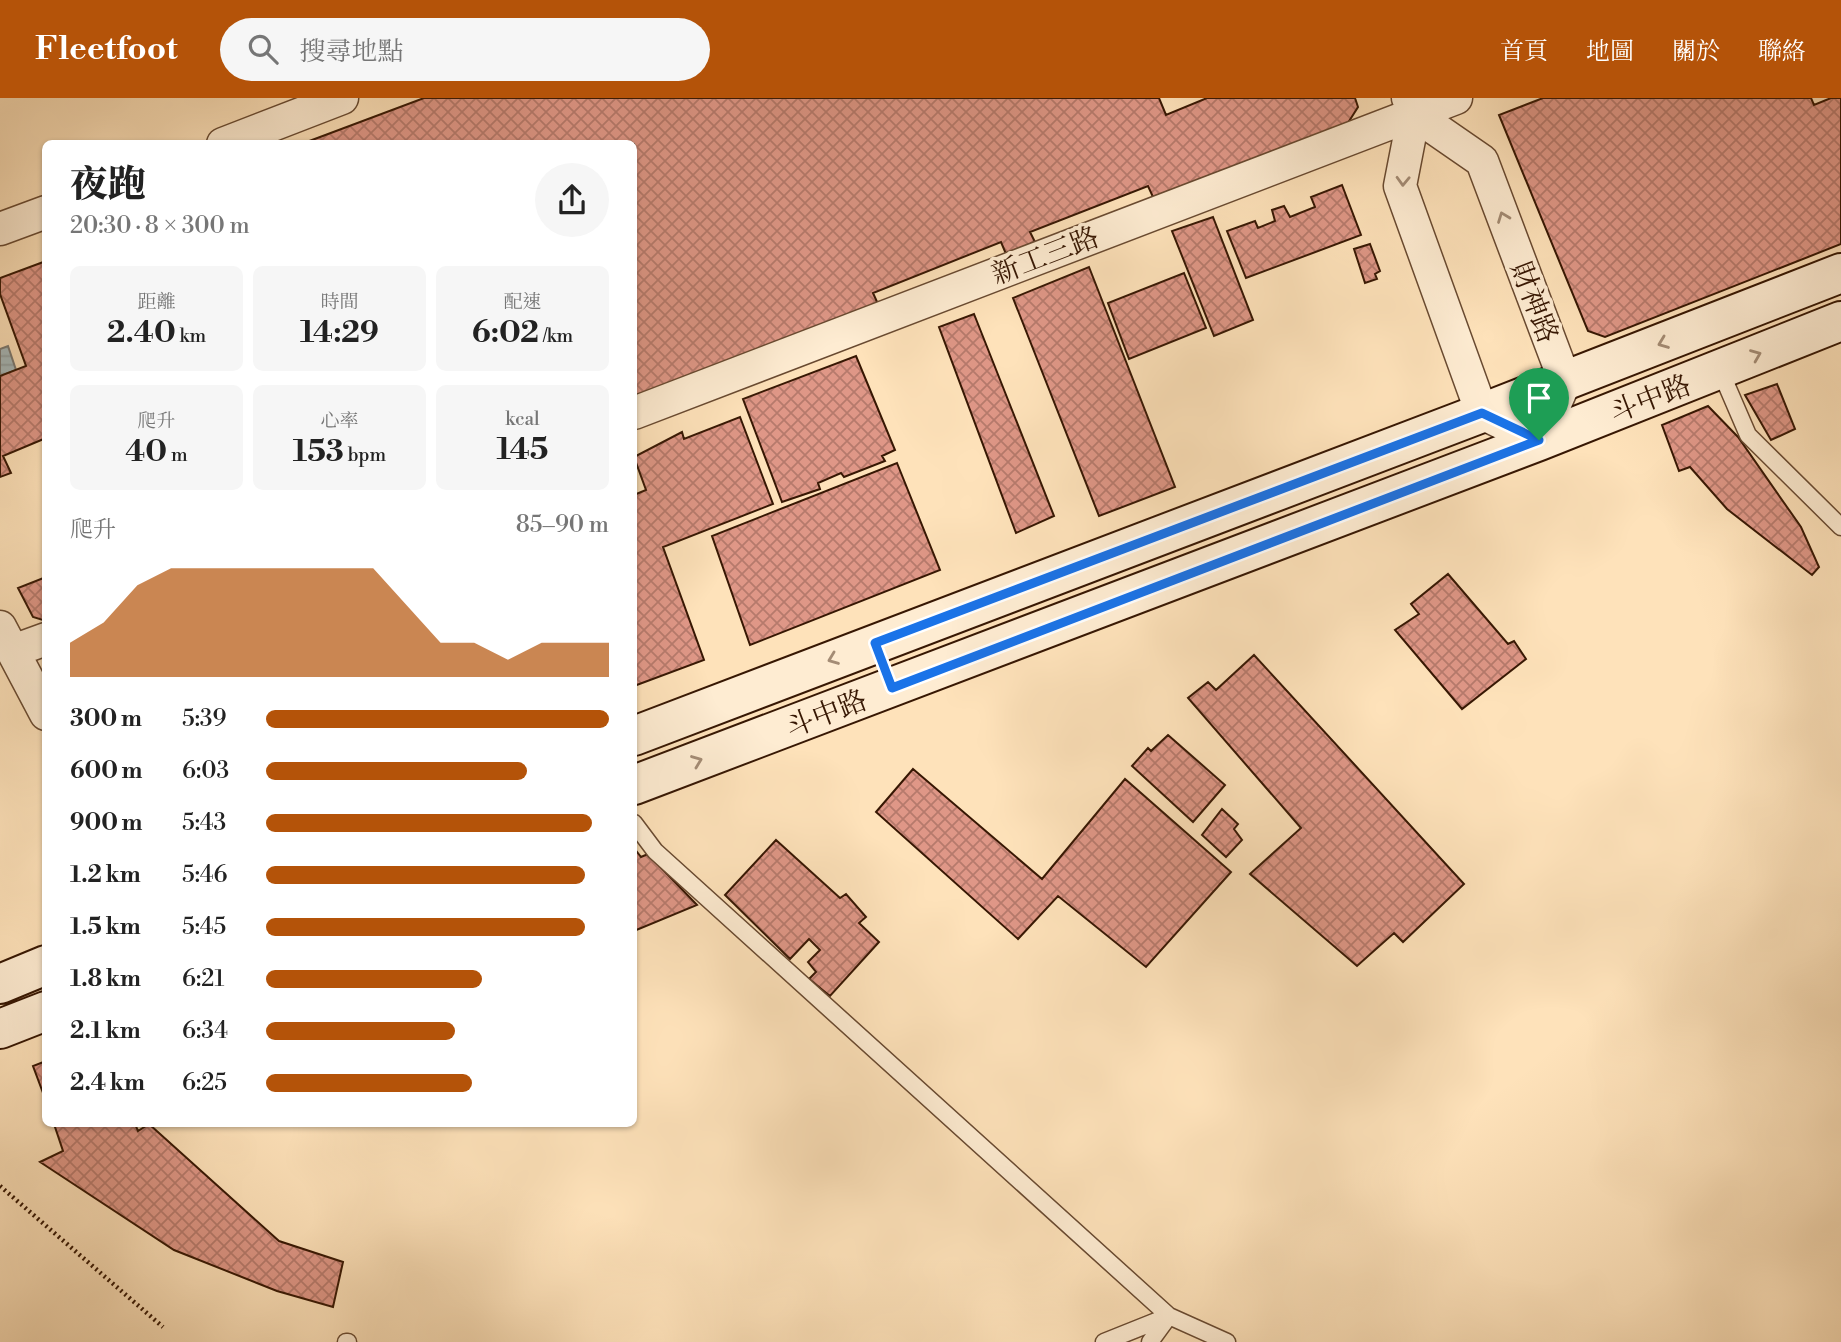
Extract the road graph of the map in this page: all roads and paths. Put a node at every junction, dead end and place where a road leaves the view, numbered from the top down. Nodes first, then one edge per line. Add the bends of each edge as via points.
1 (342, 98) edge
2 (1456, 98) edge
3 (1411, 106) edge
4 (233, 140) edge
5 (42, 213) edge
6 (0, 229) edge
7 (1841, 273) edge
8 (1841, 321) edge
9 (1720, 370) junction
10 (1565, 381) junction
11 (637, 412) edge
12 (1482, 413) junction
13 (1539, 440) junction
14 (1841, 527) edge
15 (6, 639) edge
16 (42, 639) edge
17 (875, 643) junction
18 (892, 688) junction
19 (42, 706) edge
20 (637, 735) edge
21 (637, 784) edge
22 (637, 827) edge
23 (42, 967) edge
24 (0, 984) edge
25 (42, 1012) edge
26 (0, 1029) edge
27 (0, 1186) edge
28 (1169, 1316) junction
29 (163, 1328) dead end
30 (1104, 1342) edge
31 (1150, 1342) edge
32 (1227, 1342) edge

1 - 4 street
2 - 3 street, 新工三路
10 -> 3 street, 財神路 via 1482,161
3 - 11 street, 新工三路
3 -> 12 street via 1400,186
5 - 6 street
7 -> 10 main road, 斗中路
9 -> 8 main road, 斗中路
9 - 13 main road, 斗中路
9 - 14 lane via 1748,435
10 - 12 main road, 斗中路
10 - 13 street
12 - 13 street
12 - 17 main road, 斗中路
13 - 18 main road, 斗中路
15 - 16 street
15 - 19 street
17 - 18 main road
17 -> 20 main road, 斗中路
21 -> 18 main road, 斗中路
22 - 28 lane via 655,851
23 - 24 main road
25 - 26 main road
27 - 29 path
28 - 30 lane
28 - 31 lane
28 - 32 lane

